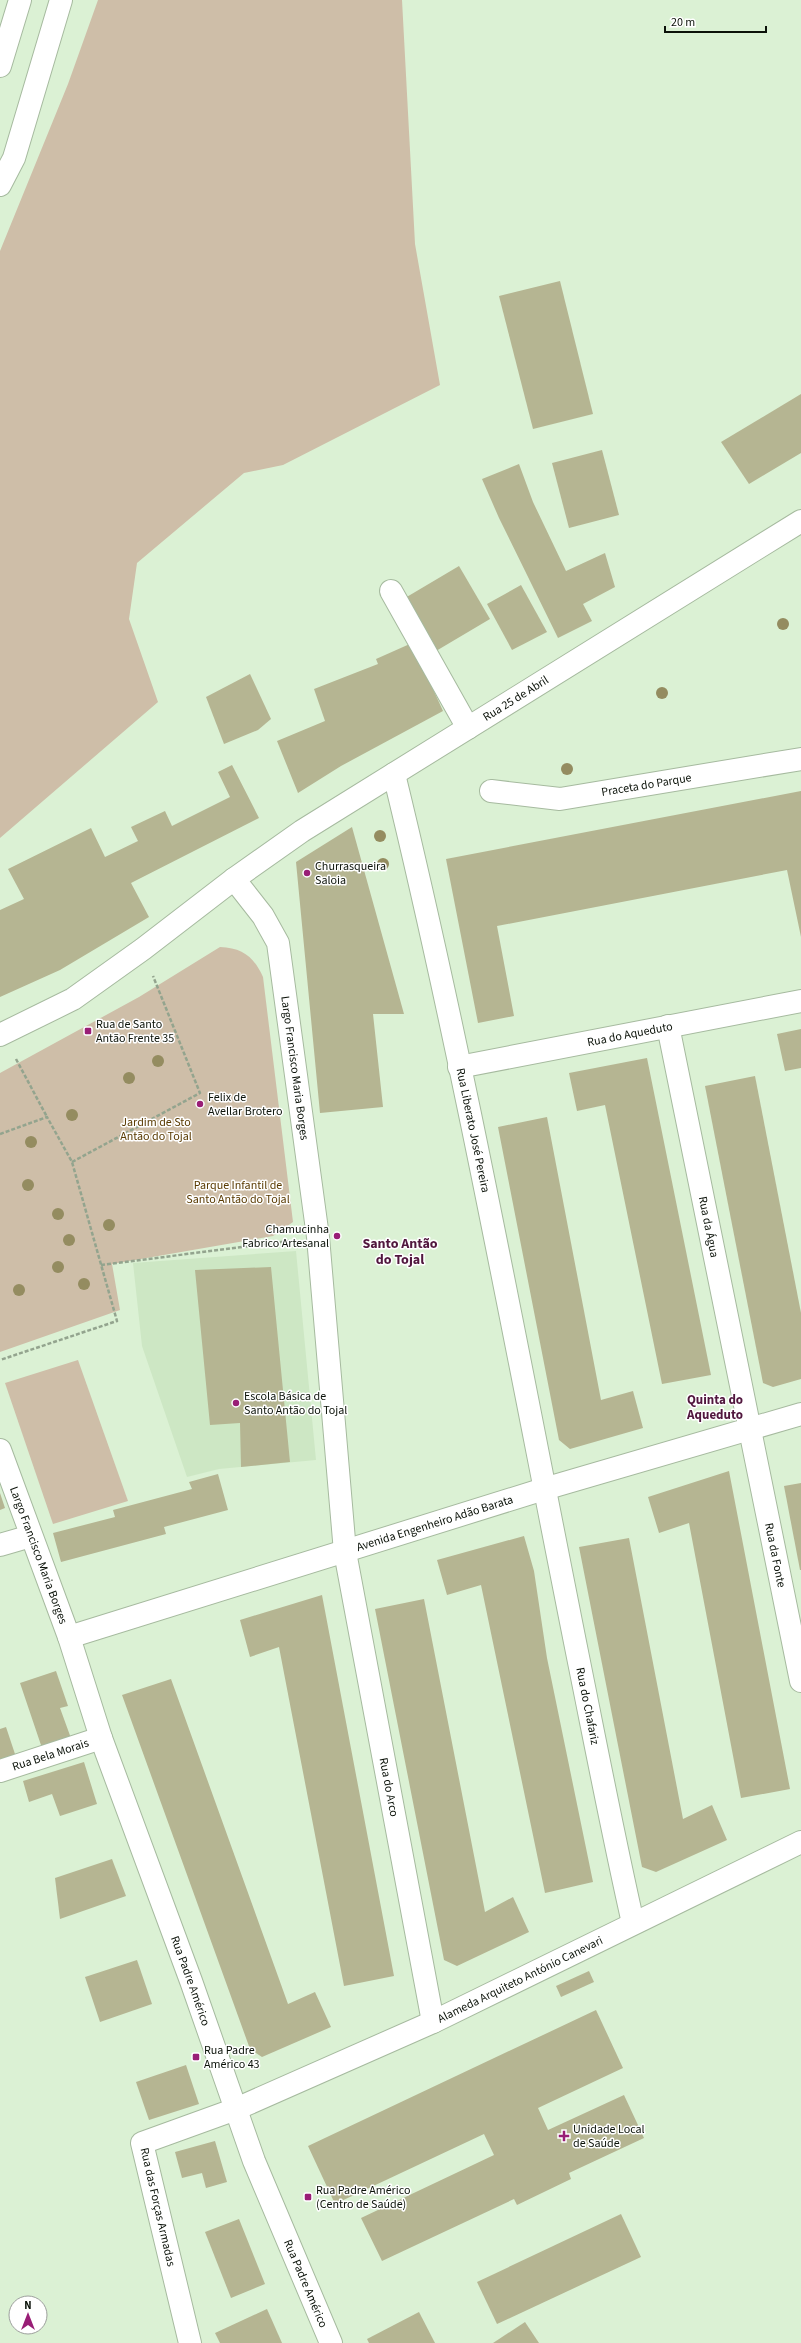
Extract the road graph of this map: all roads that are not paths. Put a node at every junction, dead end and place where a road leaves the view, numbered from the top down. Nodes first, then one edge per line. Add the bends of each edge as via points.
1 (20, 0) edge
2 (61, 0) edge
3 (0, 66) edge
4 (0, 185) edge
5 (801, 521) edge
6 (390, 591) dead end
7 (468, 728) junction
8 (801, 759) edge
9 (394, 774) junction
10 (491, 791) dead end
11 (234, 879) junction
12 (801, 1001) edge
13 (668, 1026) junction
14 (2, 1034) edge
15 (459, 1067) junction
16 (801, 1414) edge
17 (749, 1429) junction
18 (0, 1450) edge
19 (544, 1489) junction
20 (31, 1536) junction
21 (0, 1544) edge
22 (345, 1552) junction
23 (69, 1637) junction
24 (801, 1681) edge
25 (101, 1738) junction
26 (0, 1770) edge
27 (801, 1842) edge
28 (633, 1923) junction
29 (433, 2022) junction
30 (236, 2109) junction
31 (190, 2343) edge
32 (331, 2343) edge

1 - 3 main road
2 - 4 main road via 14,158
5 - 7 main road, Rua 25 de Abril
6 - 7 main road
7 - 9 main road, Rua 25 de Abril
8 - 10 main road, Praceta do Parque via 560,799
9 - 11 main road, Rua 25 de Abril via 302,831
9 - 15 main road, Rua Liberato José Pereira via 420,881
11 - 14 main road via 73,999
11 - 22 main road, Largo Francisco Maria Borges via 263,916 278,943 318,1237
12 - 13 main road, Rua do Aqueduto
13 - 15 main road, Rua do Aqueduto
13 - 17 main road, Rua da Água
15 - 19 main road, Rua Liberato José Pereira via 486,1187
16 - 17 main road, Avenida Engenheiro Adão Barata
17 - 19 main road, Avenida Engenheiro Adão Barata
17 - 24 main road, Rua da Fonte
18 - 20 main road, Largo Francisco Maria Borges
19 - 22 main road, Avenida Engenheiro Adão Barata
19 - 28 main road, Rua do Chafariz
20 - 21 main road
20 - 23 main road, Largo Francisco Maria Borges
22 - 23 main road, Avenida Engenheiro Adão Barata
22 - 29 main road, Rua do Arco
23 - 25 main road, Rua Padre Américo
25 - 26 main road, Rua Bela Morais
25 - 30 main road, Rua Padre Américo
27 - 28 main road, Alameda Arquiteto António Canevari
28 - 29 main road, Alameda Arquiteto António Canevari
29 - 30 main road, Alameda Arquiteto António Canevari
30 - 31 main road, Rua das Forças Armadas via 142,2144
30 - 32 main road, Rua Padre Américo via 254,2161

